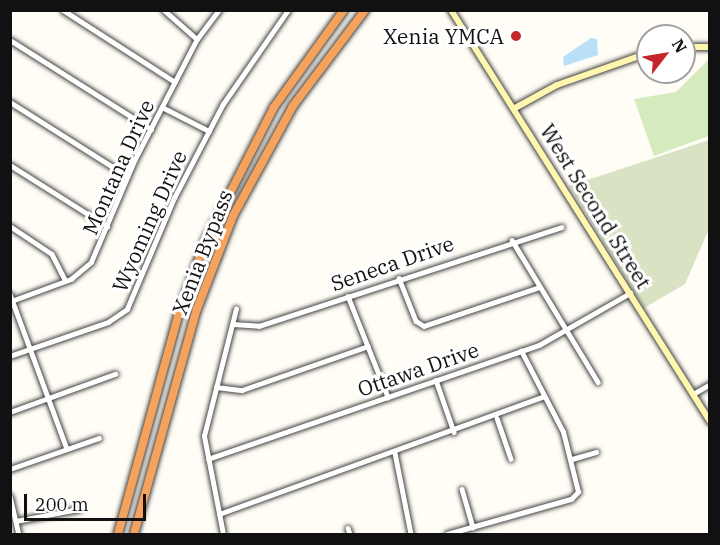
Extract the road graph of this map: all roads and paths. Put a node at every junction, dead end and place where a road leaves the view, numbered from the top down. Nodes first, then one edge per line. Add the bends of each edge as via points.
1 (63, 10) edge
2 (164, 10) edge
3 (219, 10) edge
4 (288, 10) edge
5 (344, 10) edge
6 (365, 10) edge
7 (451, 10) edge
8 (198, 39) junction
9 (10, 40) edge
10 (636, 56) edge
11 (175, 82) junction
12 (10, 102) edge
13 (162, 107) junction
14 (515, 108) junction
15 (151, 129) junction
16 (209, 131) junction
17 (10, 165) edge
18 (127, 176) junction
19 (10, 226) edge
20 (107, 226) junction
21 (561, 227) dead end
22 (512, 240) junction
23 (399, 278) junction
24 (66, 281) junction
25 (540, 287) junction
26 (630, 293) junction
27 (10, 294) edge
28 (348, 296) junction
29 (14, 300) junction
30 (236, 309) dead end
31 (233, 324) junction
32 (566, 330) junction
33 (368, 346) junction
34 (31, 349) junction
35 (521, 351) junction
36 (10, 356) edge
37 (115, 374) dead end
38 (436, 380) junction
39 (598, 382) dead end
40 (710, 384) edge
41 (216, 387) junction
42 (693, 394) junction
43 (388, 397) junction
44 (48, 398) junction
45 (543, 398) junction
46 (10, 412) edge
47 (497, 418) junction
48 (710, 422) edge
49 (454, 432) junction
50 (99, 438) dead end
51 (67, 449) junction
52 (596, 452) dead end
53 (395, 453) junction
54 (208, 459) junction
55 (511, 459) dead end
56 (572, 459) junction
57 (10, 469) edge
58 (462, 489) dead end
59 (10, 496) edge
60 (79, 509) dead end
61 (219, 514) junction
62 (16, 521) junction
63 (473, 527) junction
64 (348, 528) dead end
65 (18, 534) edge
66 (118, 534) edge
67 (135, 534) edge
68 (223, 534) edge
69 (350, 534) edge
70 (411, 534) edge
71 (447, 534) edge

1 - 11 street
2 - 8 street
3 - 8 street, Montana Drive
4 - 16 street, Wyoming Drive
5 - 66 highway, Xenia Bypass via 274,107 210,231 178,316
6 - 67 highway, Xenia Bypass via 293,106 240,202 200,299
7 - 14 main road, West Second Street
8 - 11 street, Montana Drive
9 - 15 street
10 - 14 main road via 557,84
11 - 13 street, Montana Drive
12 - 18 street
13 - 15 street, Montana Drive
13 - 16 street
14 - 26 main road, West Second Street
15 - 18 street, Montana Drive
16 - 34 street, Wyoming Drive via 127,309 108,322
17 - 20 street
18 - 20 street, Montana Drive
19 - 24 street via 52,254
20 - 24 street, Montana Drive via 91,262
21 - 22 street, Seneca Drive
22 - 23 street, Seneca Drive
22 - 25 street
23 - 25 street via 416,321 424,326
23 - 28 street, Seneca Drive
24 - 29 street, Montana Drive
25 - 32 street
26 - 32 street, Ottawa Drive
26 - 42 main road, West Second Street
27 - 29 street
28 - 31 street, Seneca Drive via 259,326
28 - 33 street
29 - 34 street
30 - 31 street
31 - 41 street
32 - 35 street, Ottawa Drive
32 - 39 street
33 - 41 street via 242,390
33 - 43 street
34 - 36 street, Wyoming Drive
34 - 44 street
35 - 38 street, Ottawa Drive
35 - 45 street
37 - 44 street
38 - 43 street, Ottawa Drive
38 - 49 street
40 - 42 street
41 - 54 street via 205,426
42 - 48 main road, West Second Street
43 - 54 street, Ottawa Drive
44 - 46 street
44 - 51 street
45 - 47 street
45 - 56 street
47 - 49 street
47 - 55 street
49 - 53 street
50 - 51 street
51 - 57 street
52 - 56 street
53 - 61 street
53 - 70 street
54 - 61 street
56 - 63 street via 576,494
58 - 63 street
59 - 62 street
60 - 62 street
61 - 68 street
62 - 65 street
63 - 71 street
64 - 69 street

